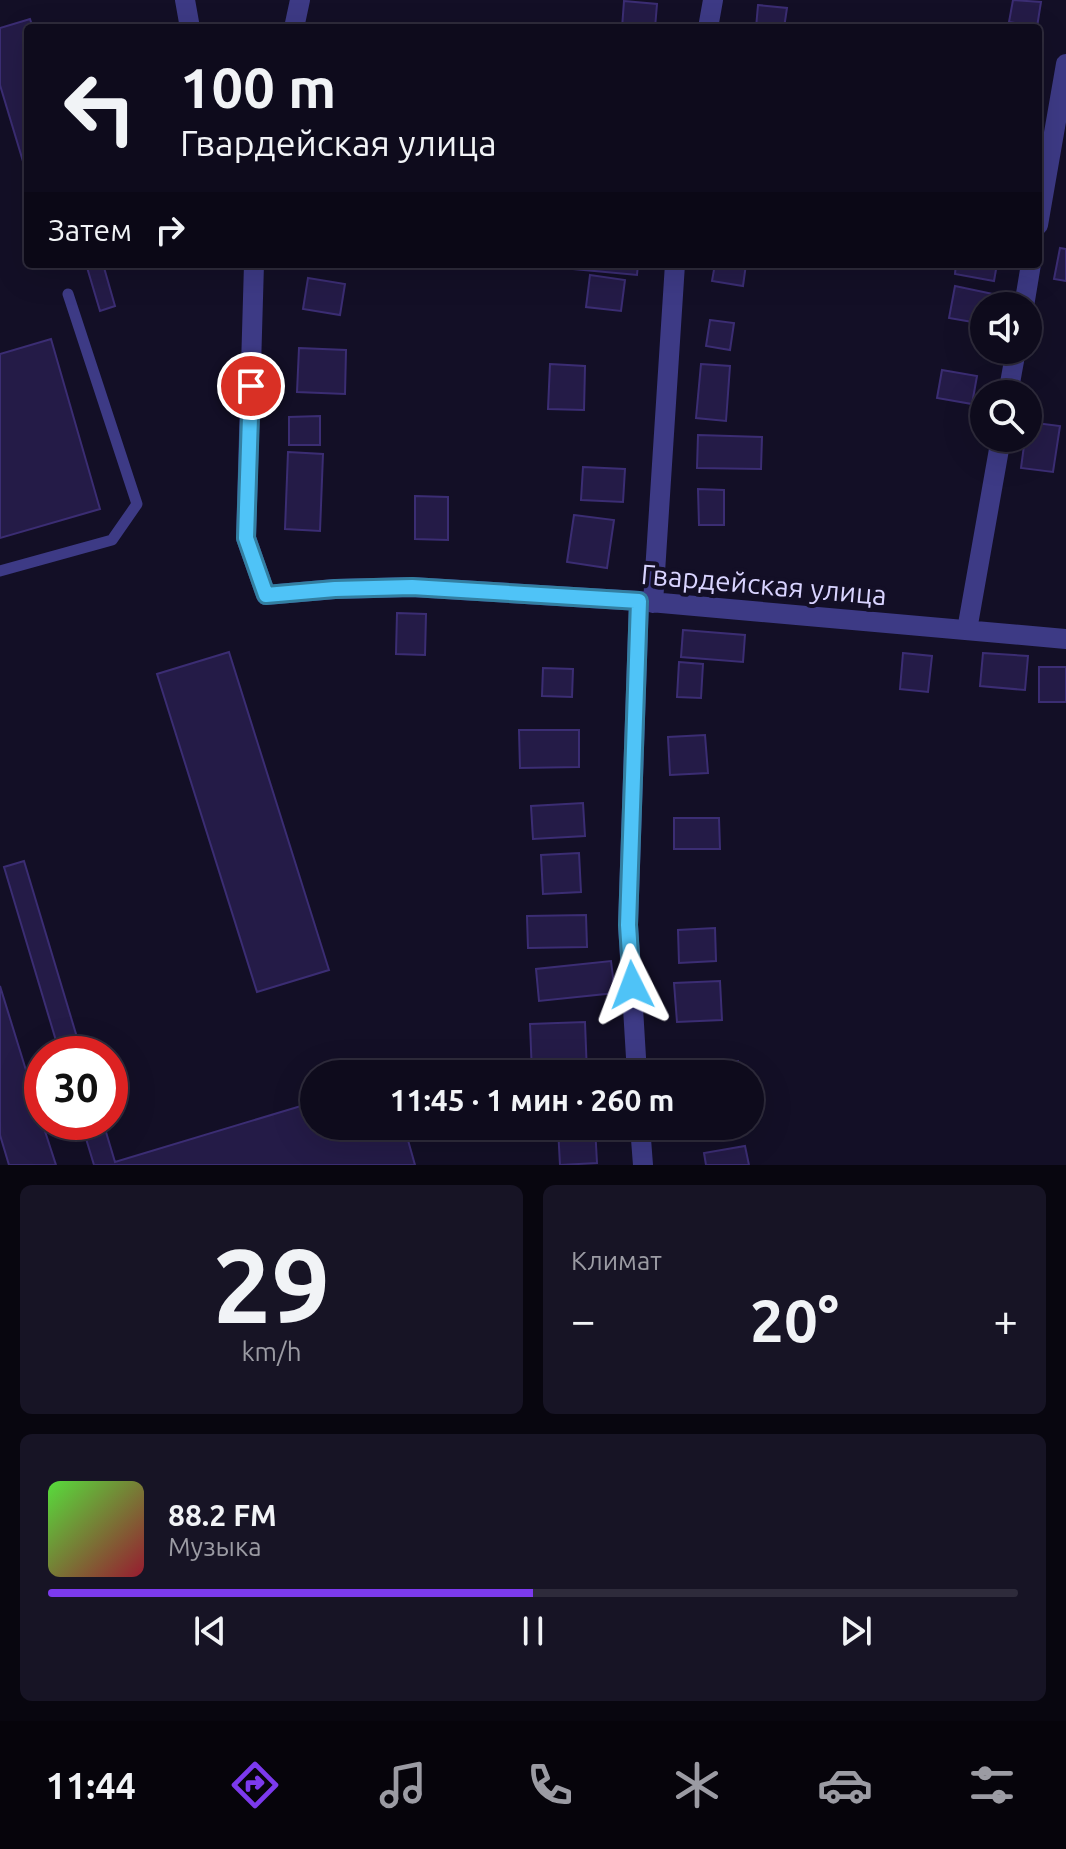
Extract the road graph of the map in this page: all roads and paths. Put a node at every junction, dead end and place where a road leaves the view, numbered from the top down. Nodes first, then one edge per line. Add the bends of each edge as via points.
1 (185, 0) edge
2 (300, 0) edge
3 (713, 0) edge
4 (189, 24) edge
5 (295, 24) edge
6 (709, 24) edge
7 (1066, 64) edge
8 (1042, 202) edge
9 (254, 268) edge
10 (675, 268) edge
11 (1030, 268) edge
12 (1026, 292) edge
13 (68, 294) dead end
14 (999, 452) edge
15 (0, 571) edge
16 (646, 602) junction
17 (967, 630) junction
18 (1066, 639) edge
19 (636, 1060) edge
20 (641, 1140) edge
21 (643, 1165) edge

1 - 4 street
2 - 5 street
3 - 6 street
7 - 8 street
9 - 16 street, Гвардейская улица via 246,538 266,595 412,587
10 - 16 street
11 - 12 street
13 - 15 lane via 137,504 112,540
14 - 17 street
16 - 17 street, Гвардейская улица
16 - 19 street via 628,925
17 - 18 street, Гвардейская улица
20 - 21 street

